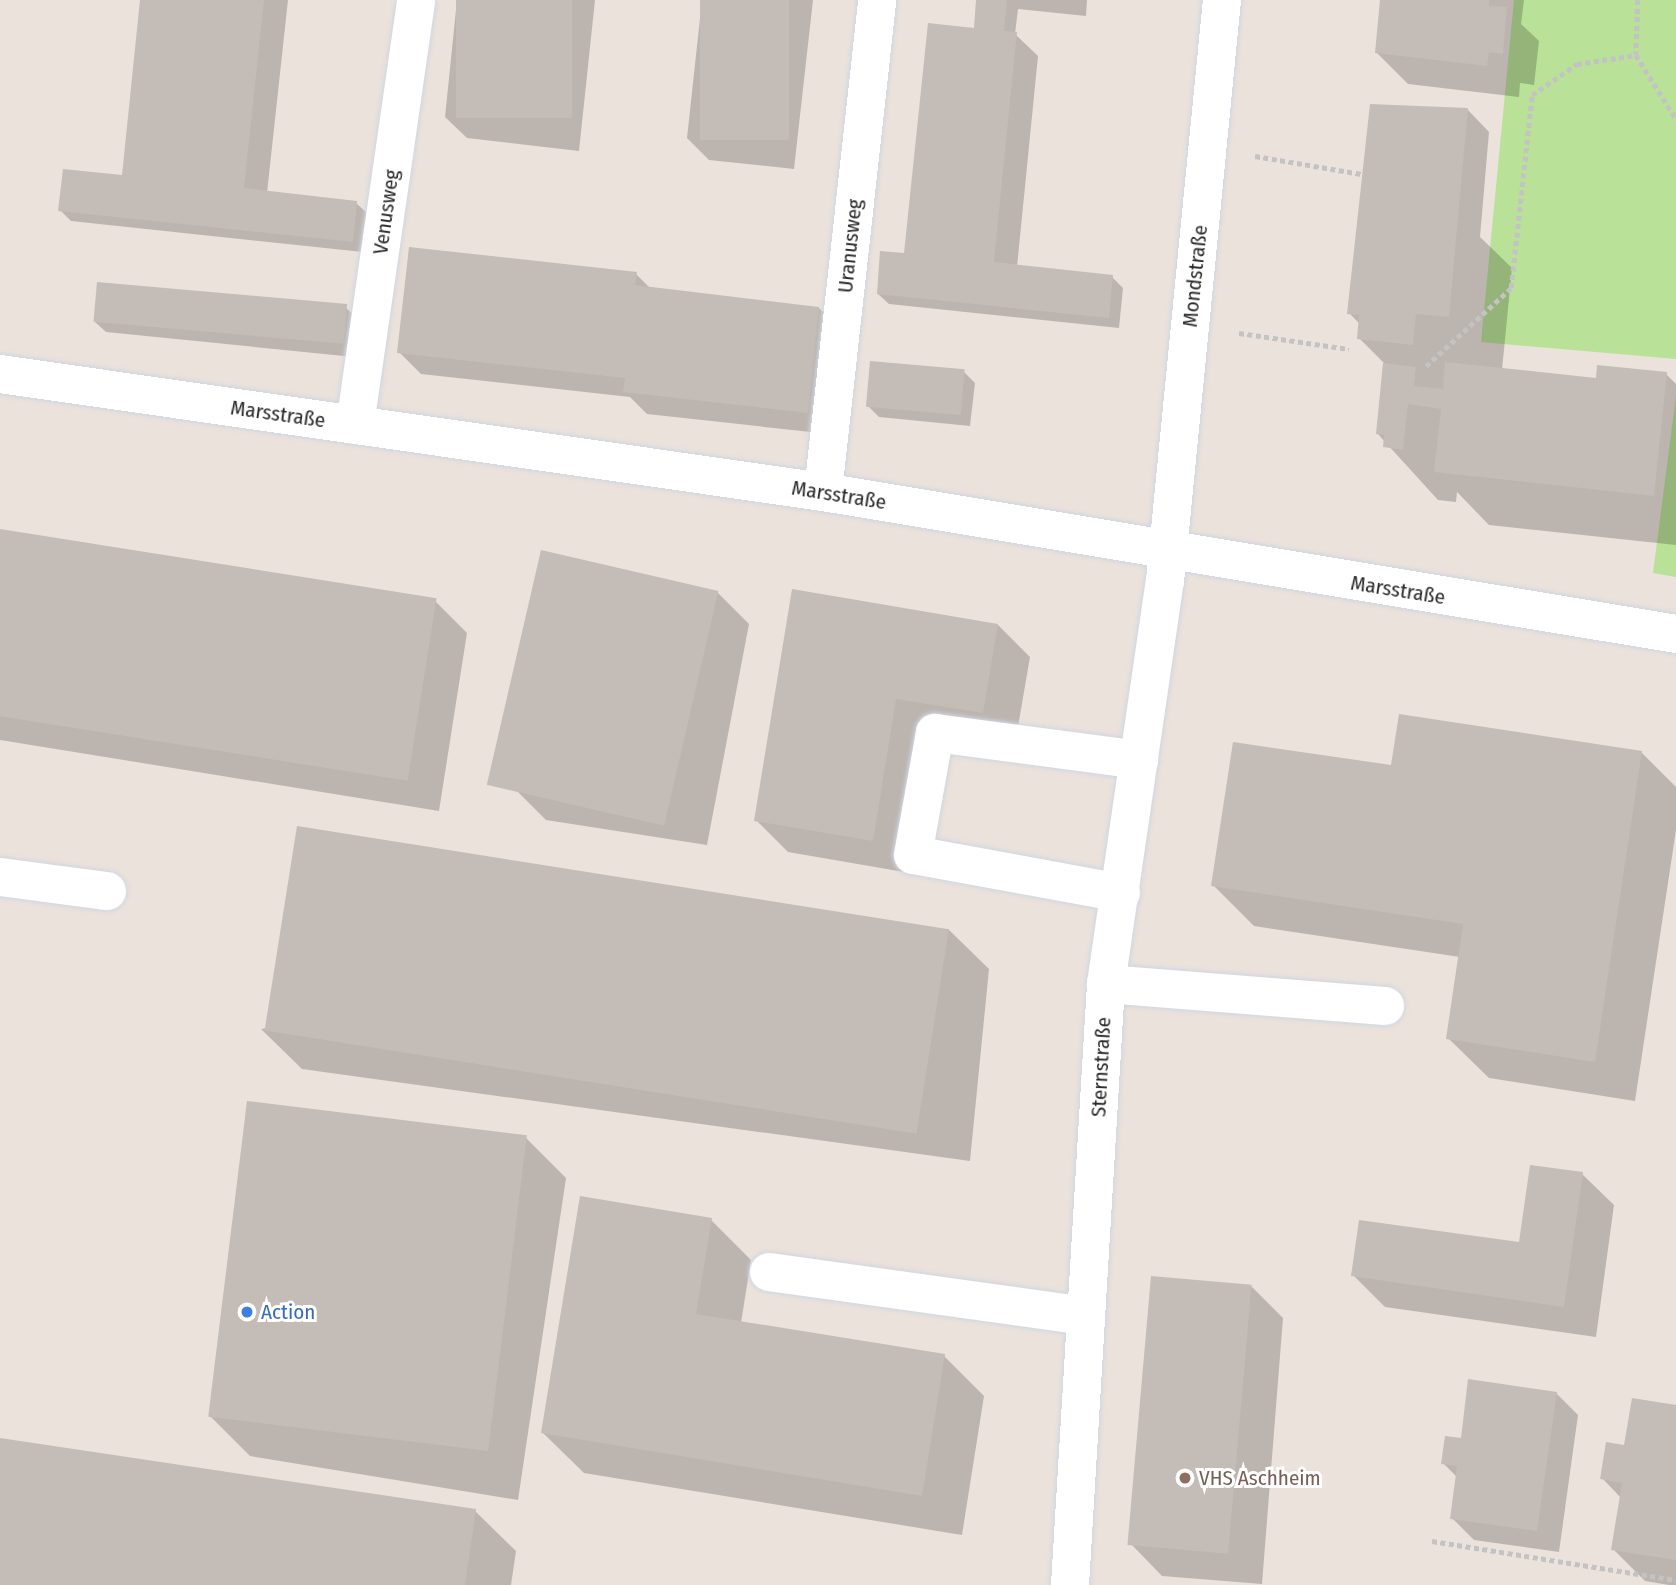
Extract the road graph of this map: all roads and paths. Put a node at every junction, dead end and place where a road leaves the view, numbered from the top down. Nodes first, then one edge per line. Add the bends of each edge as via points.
1 (416, 0) edge
2 (877, 0) edge
3 (1222, 0) edge
4 (1638, 0) edge
5 (1636, 55) junction
6 (1676, 119) edge
7 (1208, 148) junction
8 (1361, 174) dead end
9 (1190, 326) junction
10 (1349, 349) dead end
11 (1426, 366) dead end
12 (0, 374) edge
13 (355, 425) junction
14 (823, 492) junction
15 (1168, 553) junction
16 (1676, 634) edge
17 (1139, 760) junction
18 (0, 877) edge
19 (107, 891) dead end
20 (1121, 893) junction
21 (1106, 984) junction
22 (1385, 1006) dead end
23 (769, 1272) dead end
24 (1086, 1317) junction
25 (1432, 1541) dead end
26 (1676, 1580) edge
27 (1070, 1585) edge

1 - 13 street, Venusweg
2 - 14 street, Uranusweg
3 - 7 street, Mondstraße
4 - 5 path
5 - 6 path
5 - 11 path via 1577,64 1532,94 1511,288
7 - 8 path
7 - 9 street, Mondstraße
9 - 10 path
9 - 15 street, Mondstraße
12 - 13 street, Marsstraße
13 - 14 street, Marsstraße
14 - 15 street, Marsstraße
15 - 16 street, Marsstraße
15 - 17 street, Sternstraße
17 - 20 street, Sternstraße
17 - 20 street via 935,733 913,855
18 - 19 street
20 - 21 street, Sternstraße
21 - 22 street
21 - 24 street, Sternstraße
23 - 24 street
24 - 27 street, Sternstraße
25 - 26 path

